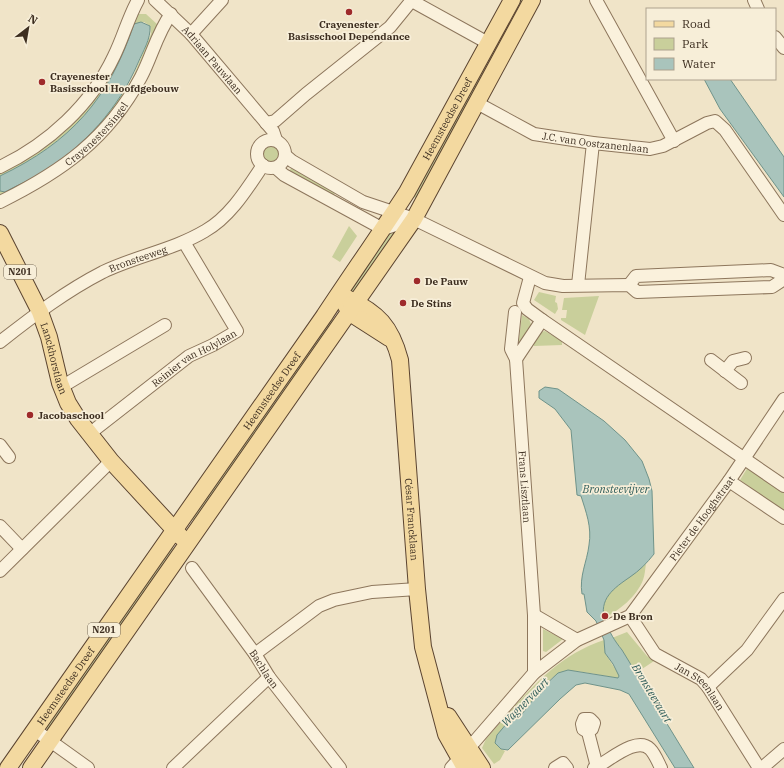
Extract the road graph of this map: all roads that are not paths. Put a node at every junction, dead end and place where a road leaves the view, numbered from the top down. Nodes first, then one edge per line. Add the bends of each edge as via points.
1 (138, 0) edge
2 (154, 0) edge
3 (222, 0) edge
4 (412, 0) edge
5 (512, 0) edge
6 (532, 0) edge
7 (596, 0) edge
8 (171, 14) junction
9 (191, 34) junction
10 (776, 38) edge
11 (488, 43) junction
12 (784, 48) edge
13 (477, 103) junction
14 (266, 124) junction
15 (270, 140) junction
16 (674, 141) junction
17 (593, 143) junction
18 (284, 155) junction
19 (263, 165) junction
20 (0, 167) edge
21 (276, 168) junction
22 (0, 202) edge
23 (394, 212) junction
24 (784, 215) edge
25 (414, 219) junction
26 (383, 229) junction
27 (0, 233) edge
28 (184, 242) junction
29 (784, 274) edge
30 (530, 277) junction
31 (784, 279) edge
32 (578, 285) junction
33 (626, 285) junction
34 (338, 294) junction
35 (353, 308) junction
36 (40, 312) junction
37 (515, 312) dead end
38 (542, 320) junction
39 (165, 325) dead end
40 (0, 342) edge
41 (745, 358) dead end
42 (516, 359) junction
43 (710, 361) dead end
44 (725, 371) junction
45 (68, 383) dead end
46 (741, 383) dead end
47 (784, 399) edge
48 (89, 434) junction
49 (0, 445) edge
50 (9, 457) dead end
51 (744, 458) junction
52 (112, 461) junction
53 (729, 480) junction
54 (784, 486) edge
55 (784, 518) edge
56 (0, 526) edge
57 (174, 531) junction
58 (187, 544) junction
59 (22, 549) junction
60 (192, 568) dead end
61 (0, 571) edge
62 (417, 589) junction
63 (784, 599) edge
64 (534, 615) junction
65 (630, 616) junction
66 (577, 640) junction
67 (255, 654) junction
68 (534, 673) junction
69 (269, 676) junction
70 (708, 687) junction
71 (35, 730) junction
72 (588, 732) dead end
73 (50, 740) junction
74 (784, 749) edge
75 (461, 761) edge
76 (337, 767) edge
77 (8, 768) edge
78 (31, 768) edge
79 (88, 768) edge
80 (173, 768) edge
81 (482, 768) edge
82 (555, 768) edge
83 (567, 768) edge
84 (595, 768) edge
85 (661, 768) edge
86 (759, 768) edge
87 (762, 768) edge

1 - 20 street via 114,56 91,96 48,137 16,160
2 - 8 street, Adriaan Pauwlaan
3 - 9 street
4 - 11 street
4 - 14 street via 390,27 275,121
5 - 11 main road, Heemsteedse Dreef
6 - 13 main road, Heemsteedse Dreef
7 - 16 street
8 - 9 street, Adriaan Pauwlaan
8 - 22 street, Crayenestersingel via 162,26 141,77 109,124 90,145 44,180
9 - 14 street, Adriaan Pauwlaan
10 - 12 street
11 - 23 main road, Heemsteedse Dreef
13 - 17 street, J.C. van Oostzanenlaan via 534,134
13 - 25 main road, Heemsteedse Dreef
14 - 15 street, Adriaan Pauwlaan via 273,131
15 - 18 street via 283,146
15 - 19 street via 259,146 257,152 258,160
16 - 17 street, J.C. van Oostzanenlaan via 650,149
16 - 24 street, J.C. van Oostzanenlaan via 715,121 725,130
17 - 32 street
18 - 21 street via 284,162
18 - 23 street via 364,202
19 - 21 street
19 - 28 street, Bronsteeweg via 246,191 226,214 206,231
21 - 26 street via 284,175
23 - 25 street
23 - 26 main road, Heemsteedse Dreef
25 - 26 street
25 - 30 street
25 - 35 main road, Heemsteedse Dreef
26 - 34 main road, Heemsteedse Dreef
27 - 36 main road, Lanckhorstlaan / N201
28 - 36 street, Bronsteeweg via 106,271 81,284
28 - 48 street, Reinier van Holylaan via 237,331 189,356
29 - 33 street via 771,270 636,276
30 - 32 street via 544,283
30 - 38 street via 523,303
31 - 33 street via 772,287 637,292
32 - 33 street
34 - 35 main road, César Francklaan
34 - 57 main road, Heemsteedse Dreef
35 - 58 main road, Heemsteedse Dreef
35 - 62 main road, César Francklaan via 380,319 389,329 400,360
36 - 40 street, Bronsteeweg
36 - 48 main road, Lanckhorstlaan / N201 via 50,337 60,383 68,403
37 - 42 street, Frans Lisztlaan via 511,349
38 - 42 street
38 - 51 street
39 - 45 street
41 - 44 street via 733,361
42 - 64 street, Frans Lisztlaan
43 - 44 street
44 - 46 street
47 - 51 street, Pieter de Hooghstraat
48 - 52 main road, Lanckhorstlaan / N201
49 - 50 street
51 - 53 street, Pieter de Hooghstraat
51 - 54 street
52 - 57 main road, Lanckhorstlaan / N201
52 - 59 street
53 - 55 street
53 - 65 street, Pieter de Hooghstraat
56 - 59 street
57 - 58 main road, Lanckhorstlaan / N201
57 - 71 main road, Heemsteedse Dreef / N201
58 - 73 main road, Heemsteedse Dreef / N201
59 - 61 street
60 - 67 street, Bachlaan
62 - 67 street via 372,592 319,606
62 - 75 main road, César Francklaan via 423,647 446,734
63 - 70 street via 748,650
64 - 66 street
64 - 68 street, Frans Lisztlaan
65 - 66 street, Pieter de Hooghstraat
65 - 70 street, Jan Steenlaan via 655,654 701,679
66 - 68 street, Pieter de Hooghstraat
67 - 69 street, Bachlaan
68 - 75 street, Pieter de Hooghstraat
69 - 76 street, Bachlaan
69 - 80 street
70 - 86 street, Jan Steenlaan
71 - 73 street
71 - 77 main road, Heemsteedse Dreef / N201
72 - 84 street
73 - 78 main road, Heemsteedse Dreef / N201
73 - 79 street
74 - 87 street
75 - 81 main road, César Francklaan
82 - 83 street via 563,763
84 - 85 street via 620,752 644,746 650,749

